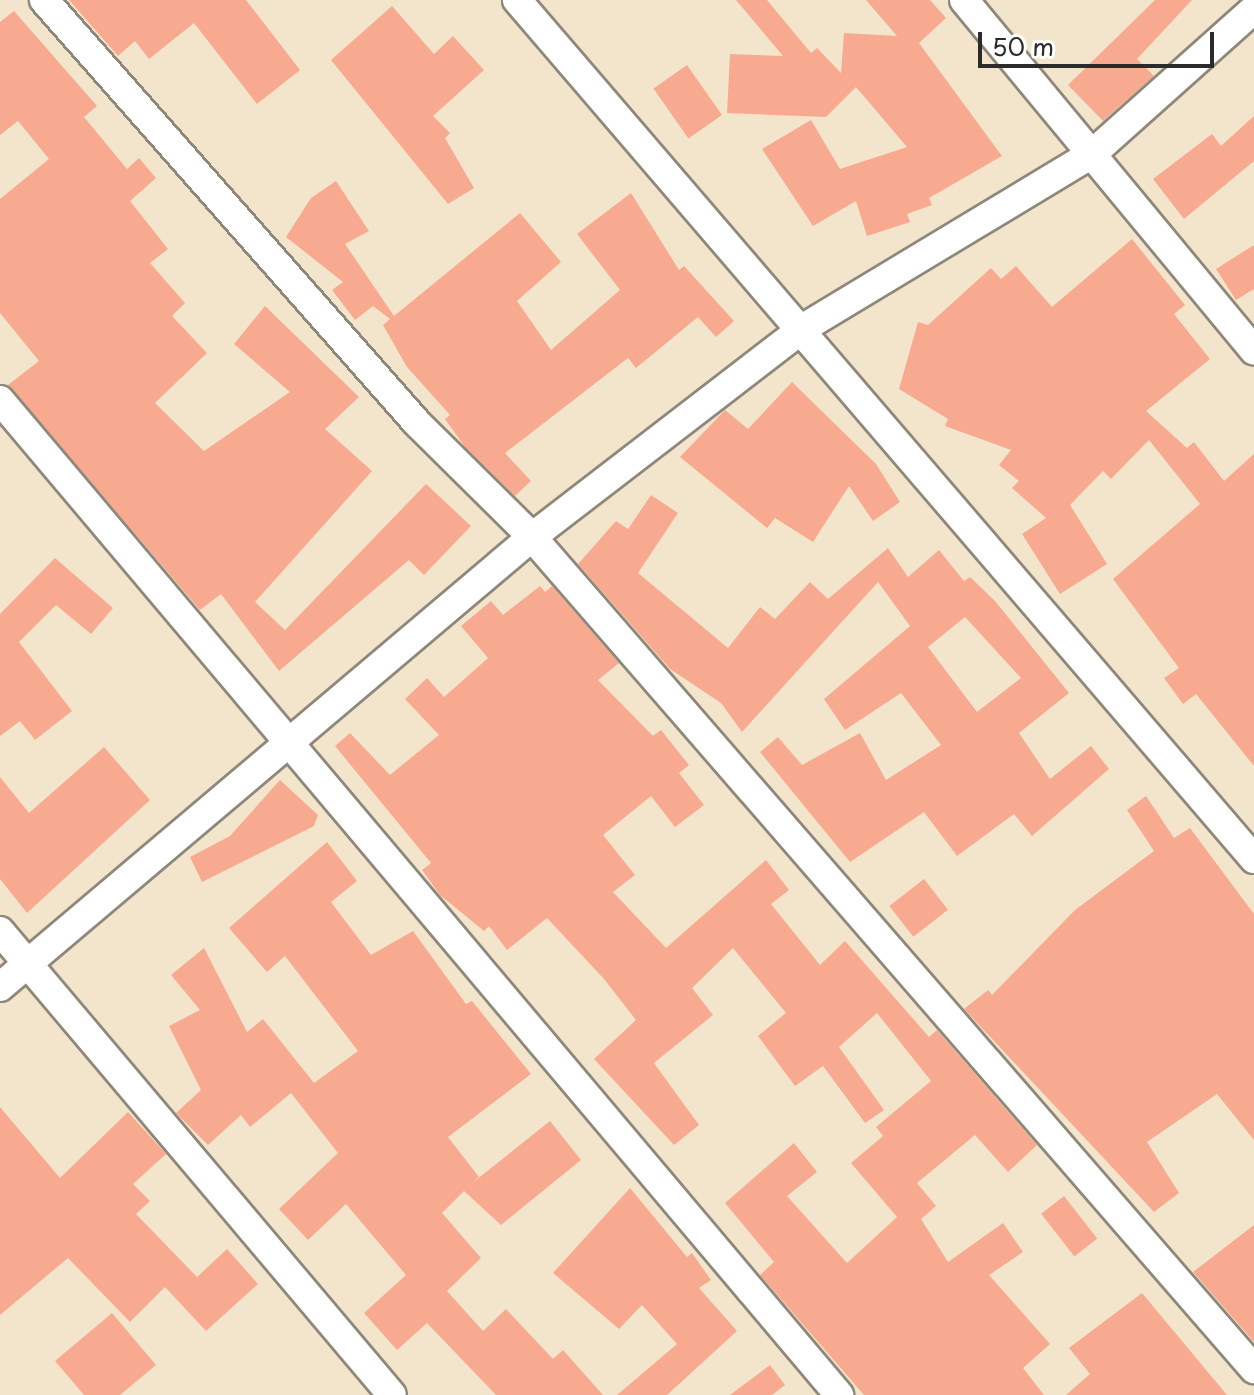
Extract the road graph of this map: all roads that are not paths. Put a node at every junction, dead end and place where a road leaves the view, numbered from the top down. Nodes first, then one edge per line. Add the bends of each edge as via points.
1 (44, 0) edge
2 (517, 0) edge
3 (964, 0) edge
4 (1254, 9) edge
5 (1092, 154) junction
6 (805, 327) junction
7 (1254, 350) edge
8 (0, 400) edge
9 (532, 537) junction
10 (286, 739) junction
11 (1254, 859) edge
12 (0, 931) edge
13 (27, 964) junction
14 (0, 987) edge
15 (1254, 1369) edge
16 (392, 1395) edge
17 (839, 1395) edge

1 - 9 street via 417,423
2 - 6 street
3 - 5 street
4 - 5 street
5 - 6 street
5 - 7 street
6 - 9 street
6 - 11 street
8 - 10 street
9 - 10 street
9 - 15 street
10 - 13 street
10 - 17 street
12 - 13 street
13 - 14 street
13 - 16 street

